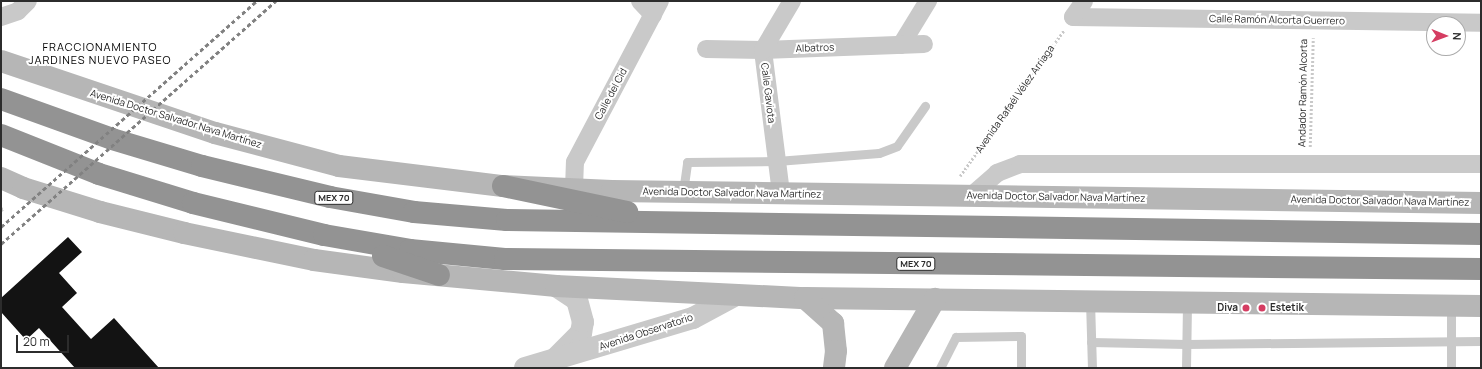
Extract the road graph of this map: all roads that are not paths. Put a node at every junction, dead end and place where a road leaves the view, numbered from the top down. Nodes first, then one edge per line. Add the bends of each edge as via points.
1 (640, 1) edge
2 (792, 1) edge
3 (928, 1) edge
4 (1084, 1) edge
5 (23, 6) edge
6 (657, 8) edge
7 (1, 17) edge
8 (1481, 22) edge
9 (924, 44) dead end
10 (901, 45) junction
11 (706, 49) dead end
12 (763, 50) junction
13 (1, 61) edge
14 (1, 99) edge
15 (925, 106) dead end
16 (1, 135) edge
17 (777, 161) junction
18 (1481, 164) edge
19 (1, 178) edge
20 (503, 186) junction
21 (574, 189) junction
22 (683, 192) junction
23 (781, 193) junction
24 (971, 196) junction
25 (1481, 203) edge
26 (680, 223) junction
27 (1481, 234) edge
28 (324, 235) junction
29 (1481, 269) edge
30 (439, 275) junction
31 (556, 286) junction
32 (736, 295) junction
33 (805, 298) junction
34 (936, 299) junction
35 (1090, 301) junction
36 (1186, 303) junction
37 (1451, 306) junction
38 (1481, 306) edge
39 (1481, 340) edge
40 (1452, 341) junction
41 (1091, 342) junction
42 (1186, 344) junction
43 (553, 362) junction
44 (525, 368) edge
45 (834, 368) edge
46 (895, 368) edge
47 (940, 368) edge
48 (1021, 368) edge
49 (1092, 368) edge
50 (1186, 368) edge
51 (1451, 368) edge

1 - 6 street
2 - 12 street, Calle Gaviota
3 - 10 street
4 - 8 street, Calle Ramón Alcorta Guerrero via 1072,17
5 - 7 street
6 - 21 street, Calle del Cid via 575,162
9 - 10 street, Albatros
10 - 12 street, Albatros
11 - 12 street, Albatros
12 - 17 street, Calle Gaviota
13 - 20 main road, Avenida Doctor Salvador Nava Martínez via 215,133 339,166
14 - 26 highway, MEX 70 via 112,139 338,199 414,212 507,220
15 - 17 lane via 896,146 879,153
16 - 28 highway, MEX 70 via 121,181 193,203
17 - 22 lane via 687,162
17 - 23 street, Calle Gaviota
18 - 24 street via 1020,164 998,173
19 - 30 main road via 23,188 100,212 184,233 314,260
20 - 21 main road, Avenida Doctor Salvador Nava Martínez
20 - 26 highway
21 - 22 main road, Avenida Doctor Salvador Nava Martínez
22 - 23 main road, Avenida Doctor Salvador Nava Martínez
23 - 24 main road, Avenida Doctor Salvador Nava Martínez
24 - 25 main road, Avenida Doctor Salvador Nava Martínez
26 - 27 highway, MEX 70
28 - 29 highway, MEX 70 via 410,250 505,259
28 - 30 highway
30 - 31 main road
31 - 32 main road
31 - 43 street via 577,300 584,322 581,333
32 - 33 main road
32 - 43 street, Avenida Observatorio via 693,318
33 - 34 main road
33 - 45 main road via 832,323 836,351
34 - 35 main road
34 - 46 main road
35 - 36 main road
35 - 41 lane
36 - 37 main road
36 - 42 lane
37 - 38 main road
37 - 40 lane
39 - 40 lane
40 - 42 lane
40 - 51 lane
41 - 42 lane
41 - 49 lane
42 - 50 lane
43 - 44 street, Avenida Observatorio
47 - 48 lane via 956,337 1021,336

